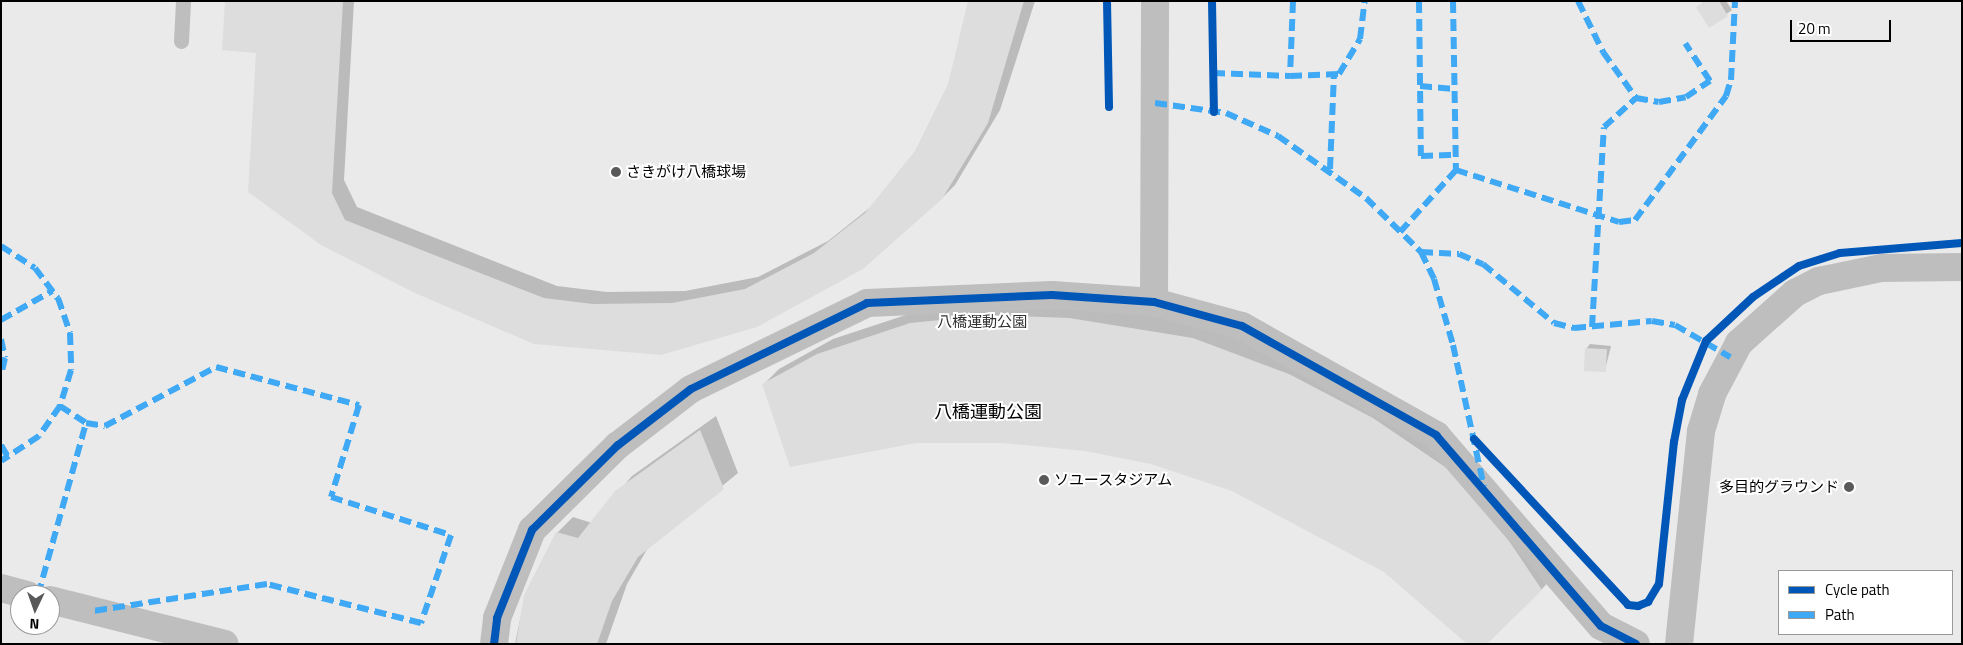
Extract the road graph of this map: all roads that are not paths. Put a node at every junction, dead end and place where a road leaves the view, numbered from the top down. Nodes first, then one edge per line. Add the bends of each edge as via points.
1 (183, 1) edge
2 (1155, 1) edge
3 (181, 41) dead end
4 (1962, 267) edge
5 (1154, 302) junction
6 (60, 603) edge
7 (224, 644) edge
8 (494, 644) edge
9 (1636, 644) edge
10 (1679, 644) edge

1 - 3 lane
2 - 5 street
4 - 10 street via 1881,268 1819,281 1795,294 1739,343 1712,394 1701,431
5 - 8 street via 1052,294 867,303 776,344 691,389 617,446 532,530 497,618
5 - 9 street via 1242,326 1436,435 1602,626
6 - 7 street

